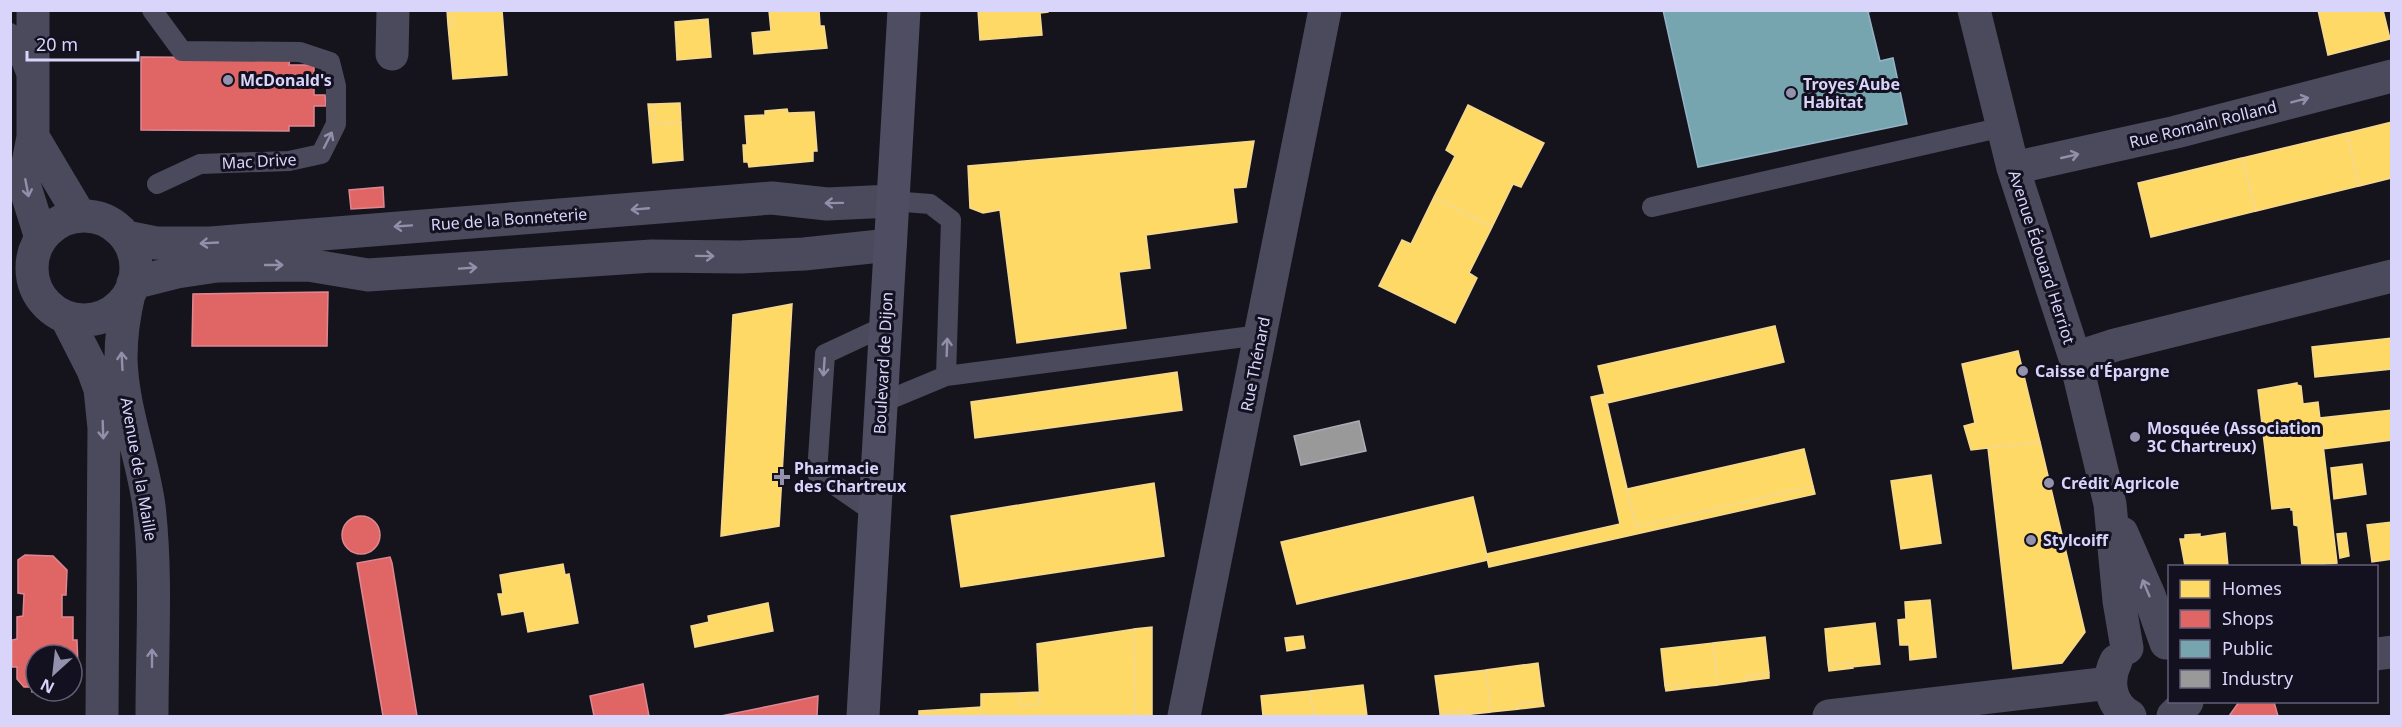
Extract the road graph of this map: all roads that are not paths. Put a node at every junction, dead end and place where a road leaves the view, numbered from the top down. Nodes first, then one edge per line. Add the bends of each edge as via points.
1 (33, 10) edge
2 (152, 10) edge
3 (393, 10) edge
4 (904, 10) edge
5 (1325, 10) edge
6 (1974, 10) edge
7 (10, 33) edge
8 (392, 54) dead end
9 (2391, 76) edge
10 (33, 90) junction
11 (2003, 127) junction
12 (33, 137) junction
13 (2013, 168) junction
14 (157, 184) dead end
15 (892, 201) junction
16 (1653, 207) dead end
17 (80, 216) junction
18 (126, 237) junction
19 (40, 238) junction
20 (890, 245) junction
21 (2391, 276) edge
22 (131, 289) junction
23 (66, 317) junction
24 (885, 327) junction
25 (1260, 335) junction
26 (2075, 358) junction
27 (946, 376) junction
28 (881, 404) junction
29 (2110, 504) junction
30 (874, 513) junction
31 (2168, 644) edge
32 (2127, 648) junction
33 (2110, 683) junction
34 (102, 717) edge
35 (152, 717) edge
36 (863, 717) edge
37 (1184, 717) edge
38 (1829, 717) edge
39 (2130, 717) edge

1 - 10 street
14 -> 2 lane, Mac Drive via 200,164 289,161 321,154 336,124 336,86 330,62 300,52 182,51
3 - 8 street
4 - 15 main road, Boulevard de Dijon
5 - 25 street, Rue Thénard
6 - 11 street, Avenue Édouard Herriot
7 - 10 lane
13 -> 9 street, Rue Romain Rolland via 2176,132
10 - 12 street
11 - 13 street, Avenue Édouard Herriot
11 - 16 lane
12 - 17 street
12 -> 19 street via 24,184
13 - 26 street, Avenue Édouard Herriot
15 -> 18 street, Rue de la Bonneterie via 827,204 771,198 211,243 156,243
15 - 20 main road, Boulevard de Dijon
27 -> 15 lane via 951,220 930,204
17 - 18 street via 105,220
17 - 19 street via 58,223
18 - 22 street via 136,267
19 - 23 street via 31,269 35,285 43,301
22 -> 20 street via 177,272 217,266 308,265 368,275 652,256 804,254
20 - 24 main road, Boulevard de Dijon
21 - 26 street
22 - 23 street via 117,308 101,317
35 -> 22 street, Avenue de la Maille via 153,546 121,359 123,321
23 -> 34 street, Avenue de la Maille via 100,389 104,428
24 - 28 main road, Boulevard de Dijon
24 -> 30 lane via 825,354 817,473
25 - 27 lane
25 - 37 street, Rue Thénard
26 - 29 street, Avenue Édouard Herriot
27 - 28 lane
28 - 30 main road, Boulevard de Dijon
31 -> 29 street, Avenue Édouard Herriot
29 - 32 street, Avenue Édouard Herriot
30 - 36 main road, Boulevard de Dijon
31 - 32 street via 2140,642
32 - 33 street via 2112,669
33 - 38 street
33 - 39 street via 2117,705

